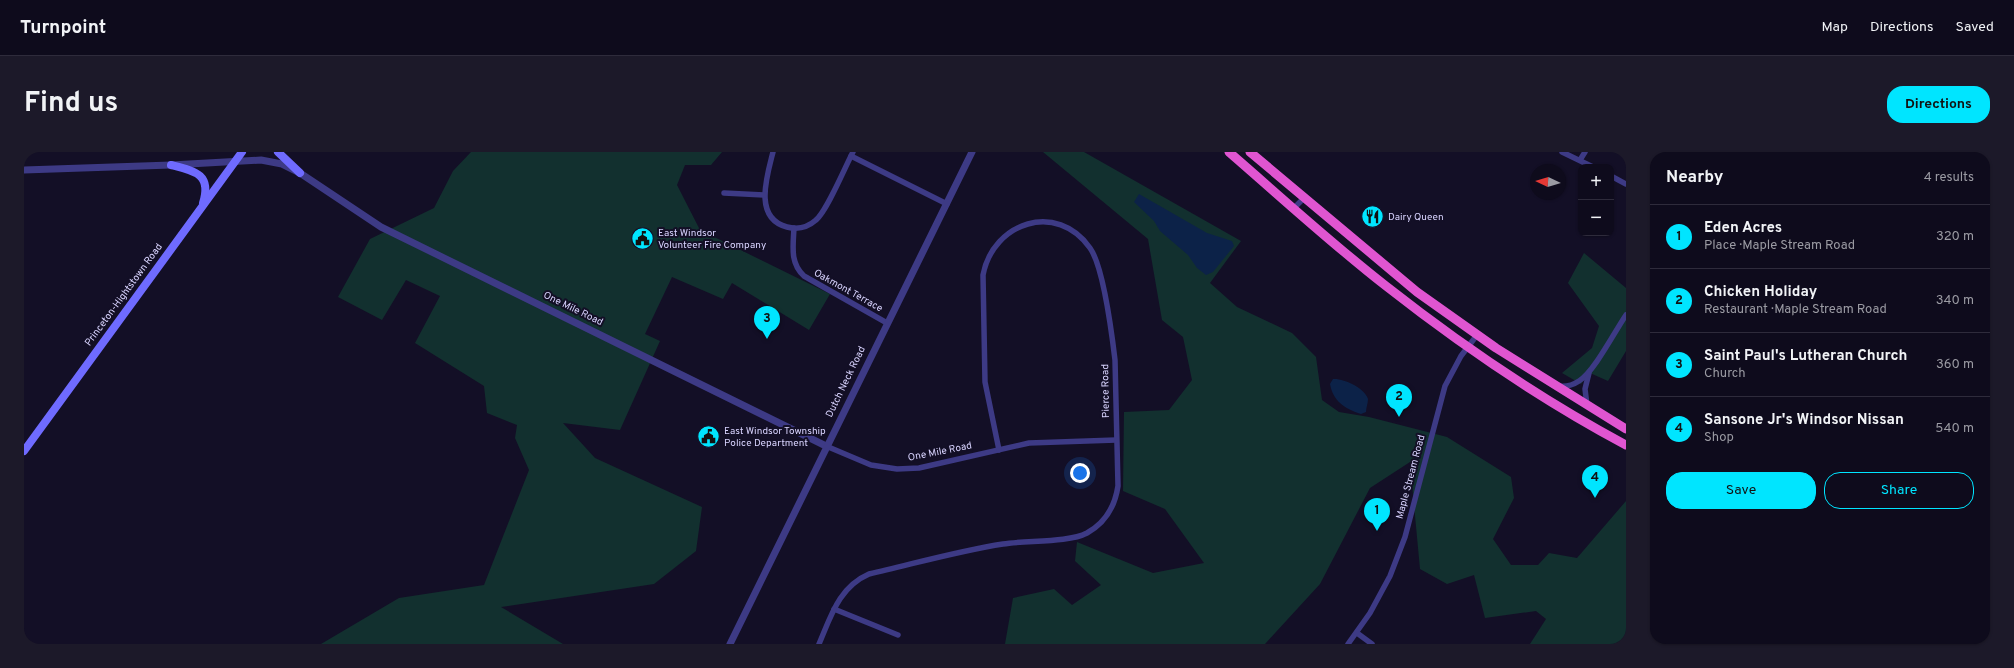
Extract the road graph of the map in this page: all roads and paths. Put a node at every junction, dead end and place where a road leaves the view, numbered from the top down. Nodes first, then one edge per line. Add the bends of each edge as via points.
1 (242, 152) edge
2 (278, 152) edge
3 (772, 152) edge
4 (972, 152) edge
5 (1229, 152) edge
6 (1250, 152) edge
7 (1562, 152) edge
8 (1585, 152) edge
9 (852, 154) edge
10 (1580, 160) junction
11 (235, 162) junction
12 (1587, 164) edge
13 (171, 165) junction
14 (24, 170) edge
15 (300, 172) junction
16 (1614, 178) edge
17 (1626, 184) edge
18 (724, 193) dead end
19 (764, 195) junction
20 (1304, 198) junction
21 (947, 204) junction
22 (201, 208) junction
23 (1294, 208) junction
24 (794, 228) junction
25 (1626, 315) edge
26 (887, 323) junction
27 (1477, 335) junction
28 (1468, 346) junction
29 (1589, 372) junction
30 (1555, 386) junction
31 (1588, 406) junction
32 (1626, 429) edge
33 (1116, 440) junction
34 (1626, 445) edge
35 (826, 446) junction
36 (1000, 450) junction
37 (24, 451) edge
38 (834, 609) junction
39 (1357, 633) junction
40 (898, 635) dead end
41 (730, 644) edge
42 (819, 644) edge
43 (1348, 644) edge
44 (1372, 644) edge

1 - 11 main road, Princeton-Hightstown Road
2 - 15 main road
3 - 19 street
4 - 21 street, Dutch Neck Road
5 - 23 highway
6 - 20 highway
7 - 10 street
8 - 10 street
9 - 21 street
9 - 24 street via 820,216 806,226
10 - 12 street
11 - 13 street, One Mile Road
11 - 15 street, One Mile Road via 272,161
11 - 22 main road, Princeton-Hightstown Road
13 - 14 street, One Mile Road
13 - 22 main road via 197,173 203,179 206,186
15 - 35 street, One Mile Road via 381,227
16 - 17 street
18 - 19 street
19 - 24 street via 766,208 774,220 786,227
20 - 23 street
20 - 27 highway via 1396,276
21 - 26 street, Dutch Neck Road
22 - 37 main road, Princeton-Hightstown Road
23 - 28 highway via 1385,285
24 - 26 street, Oakmont Terrace via 792,256 799,272
25 - 29 street
26 - 35 street, Dutch Neck Road
27 - 28 street, Maple Stream Road
27 - 30 highway
28 - 34 highway via 1579,420
28 - 39 street, Maple Stream Road via 1451,373 1443,393 1398,557 1381,595
29 - 30 street via 1573,384
29 - 31 street via 1585,389
30 - 31 highway
31 - 32 highway
33 - 36 street, One Mile Road via 1044,442
33 - 36 street, Pierce Road via 1115,360 1096,261 1090,248 1076,233 1056,224 1037,222 1018,227 1003,237 991,250 983,275 985,382
33 - 38 street, Pierce Road via 1118,486 1113,505 1102,522 1086,533 1068,539 1002,544 868,574 848,587
35 - 36 street, One Mile Road via 871,465 898,469 919,468
35 - 41 street, Dutch Neck Road
38 - 40 street
38 - 42 street, Pierce Road
39 - 43 street, Maple Stream Road
39 - 44 street

